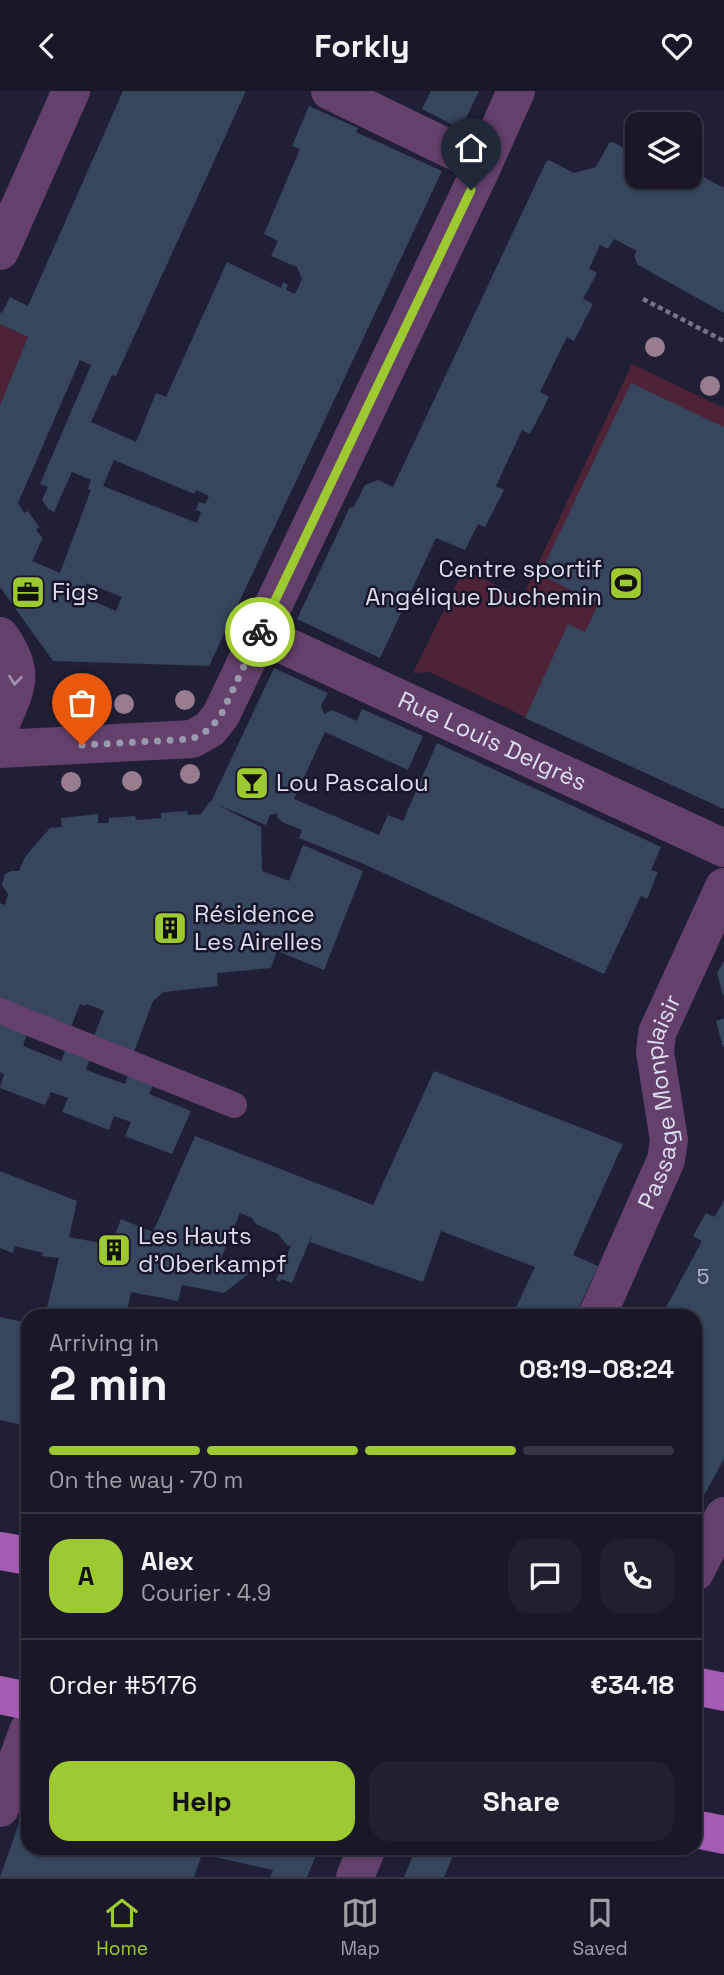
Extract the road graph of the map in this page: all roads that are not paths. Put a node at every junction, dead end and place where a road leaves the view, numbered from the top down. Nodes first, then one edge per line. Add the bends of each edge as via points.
1 (72, 91) edge
2 (330, 91) edge
3 (516, 91) edge
4 (483, 165) junction
5 (0, 251) edge
6 (260, 634) junction
7 (0, 636) edge
8 (0, 726) edge
9 (0, 749) edge
10 (724, 848) edge
11 (724, 887) edge
12 (0, 1011) edge
13 (234, 1105) dead end
14 (600, 1309) edge
15 (724, 1517) edge
16 (0, 1551) edge
17 (21, 1555) edge
18 (702, 1559) edge
19 (702, 1687) edge
20 (724, 1692) edge
21 (0, 1695) edge
22 (21, 1700) edge
23 (21, 1750) edge
24 (0, 1808) edge
25 (702, 1830) edge
26 (724, 1835) edge
27 (365, 1855) edge
28 (355, 1877) edge

1 - 5 street
2 - 4 street
3 - 4 street
4 - 6 street
6 - 9 street via 221,715 210,729 192,739
6 - 10 street, Rue Louis Delgrès
7 -> 8 street via 18,673
11 - 14 street, Passage Monplaisir via 657,1033 666,1160
12 - 13 lane
15 - 18 street
16 - 17 main road
19 - 20 main road
21 - 22 main road
23 - 24 street
25 - 26 main road
27 - 28 street

